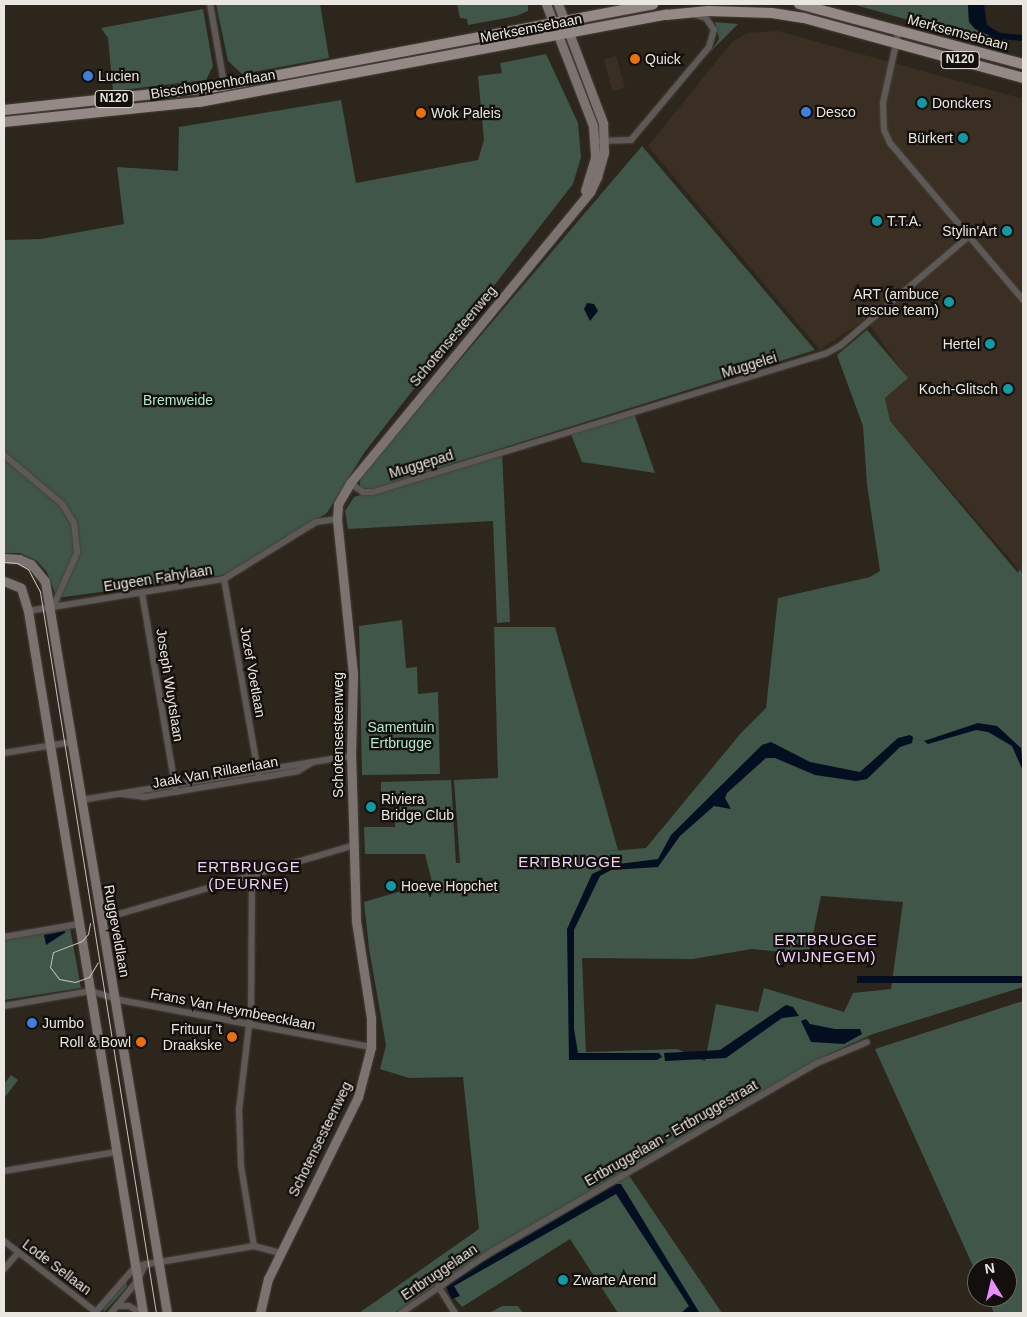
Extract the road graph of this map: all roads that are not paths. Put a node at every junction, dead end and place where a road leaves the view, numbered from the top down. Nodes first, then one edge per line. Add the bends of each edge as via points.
1 (210, 4) edge
2 (546, 4) edge
3 (558, 4) edge
4 (653, 4) edge
5 (799, 4) edge
6 (690, 12) junction
7 (566, 22) junction
8 (553, 24) junction
9 (899, 30) junction
10 (569, 34) junction
11 (557, 37) junction
12 (896, 42) junction
13 (1023, 64) edge
14 (330, 66) joint
15 (365, 72) joint
16 (1023, 78) edge
17 (224, 85) junction
18 (227, 98) junction
19 (4, 110) edge
20 (4, 122) edge
21 (595, 141) junction
22 (605, 141) junction
23 (581, 202) junction
24 (969, 236) junction
25 (1023, 300) edge
26 (502, 452) joint
27 (4, 455) edge
28 (350, 483) junction
29 (336, 519) junction
30 (4, 558) edge
31 (224, 579) junction
32 (4, 581) edge
33 (142, 592) junction
34 (52, 607) junction
35 (28, 611) junction
36 (72, 742) junction
37 (49, 745) junction
38 (4, 753) edge
39 (351, 756) junction
40 (317, 760) junction
41 (258, 768) junction
42 (259, 778) junction
43 (174, 782) junction
44 (176, 792) junction
45 (116, 794) junction
46 (81, 800) junction
47 (352, 846) junction
48 (252, 874) junction
49 (102, 919) junction
50 (76, 925) junction
51 (4, 937) edge
52 (91, 991) junction
53 (115, 998) junction
54 (4, 1006) edge
55 (248, 1024) junction
56 (867, 1042) dead end
57 (371, 1047) junction
58 (116, 1152) junction
59 (4, 1171) edge
60 (4, 1241) edge
61 (254, 1246) junction
62 (281, 1252) junction
63 (491, 1252) joint
64 (18, 1253) junction
65 (158, 1262) junction
66 (145, 1264) junction
67 (136, 1266) junction
68 (4, 1269) edge
69 (138, 1280) junction
70 (438, 1286) junction
71 (117, 1306) junction
72 (96, 1313) edge
73 (111, 1313) edge
74 (142, 1313) edge
75 (167, 1313) edge
76 (260, 1313) edge
77 (401, 1313) edge
78 (455, 1313) edge

1 - 17 street
2 - 8 street
3 - 7 street
4 - 7 main road, Merksemsebaan / N120
5 - 9 main road, Merksemsebaan / N120
6 - 10 main road, Merksemsebaan / N120
6 - 12 main road, Merksemsebaan / N120 via 788,15
6 - 22 street via 706,18 714,30 712,41 631,140
7 - 8 main road, Merksemsebaan / N120
7 - 10 street
8 - 11 street
8 - 14 main road, Merksemsebaan / N120
9 - 12 street
9 - 13 main road, Merksemsebaan / N120
10 - 11 main road, Merksemsebaan / N120
10 - 22 street via 599,112
11 - 15 main road, Merksemsebaan / N120
11 - 21 street via 589,111
12 - 16 main road, Merksemsebaan / N120
12 - 24 street via 882,103 884,130 890,143
14 - 17 main road, Bisschoppenhoflaan / N120
15 - 18 main road, Bisschoppenhoflaan / N120
17 - 18 street
17 - 19 main road, Bisschoppenhoflaan / N120
18 - 20 main road, Bisschoppenhoflaan / N120
21 - 22 street
21 - 23 street via 593,168
22 - 23 street via 597,177
23 - 28 street, Schotensesteenweg
24 - 25 street
24 - 26 street, Muggelei via 828,353
26 - 28 street, Muggepad via 373,492 363,492
27 - 34 street via 62,504 74,523 78,552
28 - 29 street, Schotensesteenweg via 340,498
29 - 31 street, Eugeen Fahylaan via 316,522
29 - 39 street, Schotensesteenweg via 353,674
30 - 34 street, Ruggeveldlaan via 27,562 43,577
31 - 33 street, Eugeen Fahylaan
31 - 41 street, Jozef Voetlaan
32 - 35 street via 15,583 24,594
33 - 34 street, Eugeen Fahylaan
33 - 43 street, Joseph Wuytslaan
34 - 35 street, Eugeen Fahylaan
34 - 36 street, Ruggeveldlaan
35 - 37 street
36 - 37 street
36 - 46 street, Ruggeveldlaan
37 - 38 street
37 - 50 street
39 - 40 street, Jaak Van Rillaerlaan
39 - 47 street, Schotensesteenweg
40 - 41 street, Jaak Van Rillaerlaan
40 - 42 street, Jaak Van Rillaerlaan via 298,771
41 - 42 street, Jozef Voetlaan
41 - 43 street, Jaak Van Rillaerlaan
42 - 44 street, Jaak Van Rillaerlaan
43 - 44 street, Joseph Wuytslaan
43 - 45 street, Jaak Van Rillaerlaan
44 - 45 street, Jaak Van Rillaerlaan via 144,797
45 - 46 street, Jaak Van Rillaerlaan
46 - 49 street, Ruggeveldlaan
47 - 48 street
47 - 57 street, Schotensesteenweg via 356,921
48 - 49 street
48 - 55 street via 251,1009
49 - 53 street, Ruggeveldlaan
50 - 51 street
50 - 52 street
52 - 53 street, Frans Van Heymbeecklaan
52 - 54 street
52 - 58 street
53 - 55 street, Frans Van Heymbeecklaan
53 - 65 street, Ruggeveldlaan
55 - 57 street, Frans Van Heymbeecklaan
55 - 61 street via 240,1086 241,1166
56 - 63 street, Ertbruggelaan - Ertbruggestraat via 817,1063
57 - 62 street, Schotensesteenweg via 358,1097
58 - 59 street
58 - 67 street
60 - 64 street, Lode Sellaan
61 - 62 street
61 - 65 street
62 - 76 street, Schotensesteenweg via 263,1294
63 - 70 street, Ertbruggelaan
64 - 68 street
64 - 72 street, Lode Sellaan
65 - 66 street
65 - 75 street, Ruggeveldlaan
66 - 67 street
66 - 69 street
67 - 69 street
67 - 72 street
69 - 71 street
69 - 74 street
70 - 77 street, Ertbruggelaan
70 - 78 street
71 - 73 street
71 - 74 street via 129,1306

